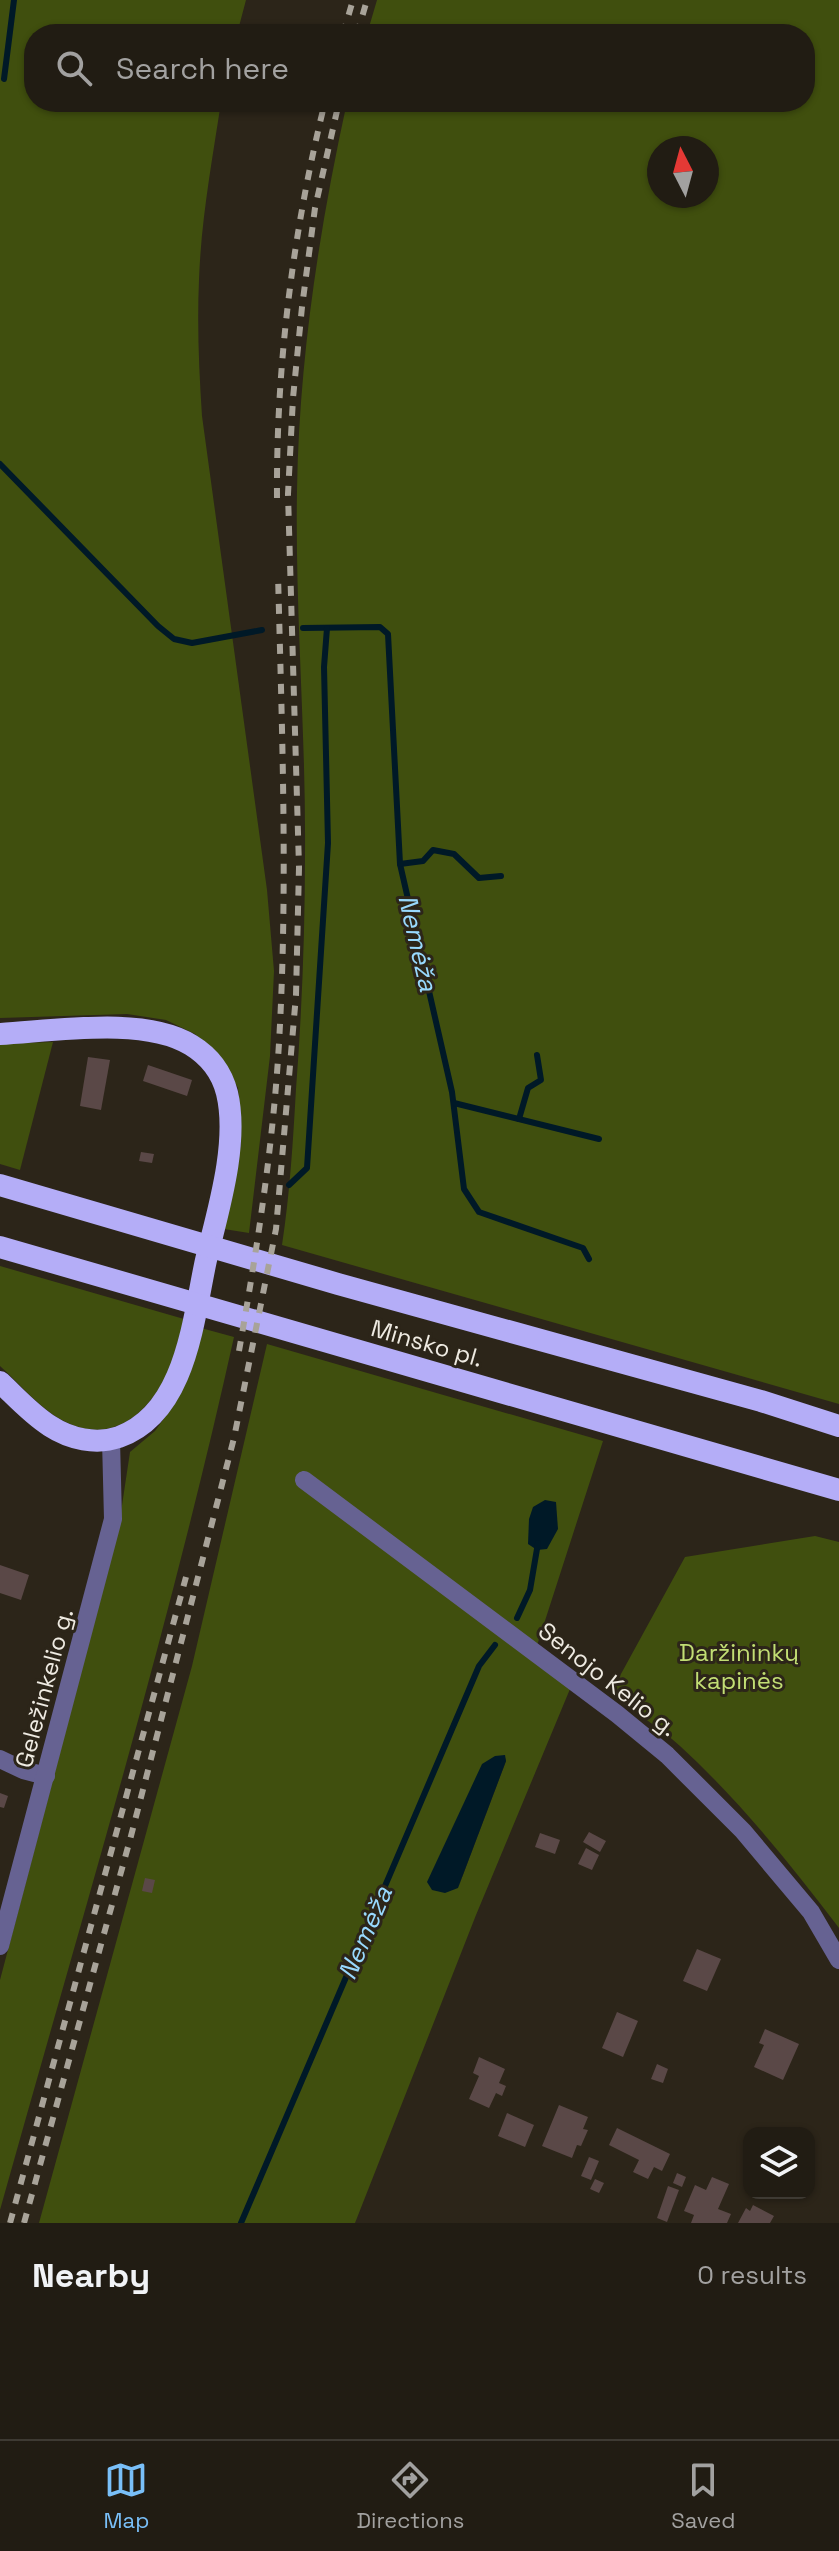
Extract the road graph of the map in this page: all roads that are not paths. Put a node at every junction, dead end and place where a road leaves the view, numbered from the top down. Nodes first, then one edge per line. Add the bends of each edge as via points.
1 (0, 1034) edge
2 (0, 1185) edge
3 (0, 1247) edge
4 (0, 1382) edge
5 (839, 1426) edge
6 (111, 1440) junction
7 (304, 1480) dead end
8 (839, 1490) edge
9 (0, 1759) edge
10 (46, 1776) junction
11 (0, 1946) edge
12 (839, 1960) edge

1 - 6 highway via 139,1029 169,1035 208,1058 227,1095 229,1137 221,1194 180,1368 151,1419
2 - 5 highway, Minsko pl.
3 - 8 highway, Minsko pl.
4 - 6 highway via 52,1428 74,1438
6 - 10 street, Geležinkelio g. via 113,1519
7 - 12 street, Senojo Kelio g. via 667,1755 743,1831 802,1901
9 - 10 street
10 - 11 street, Geležinkelio g.

